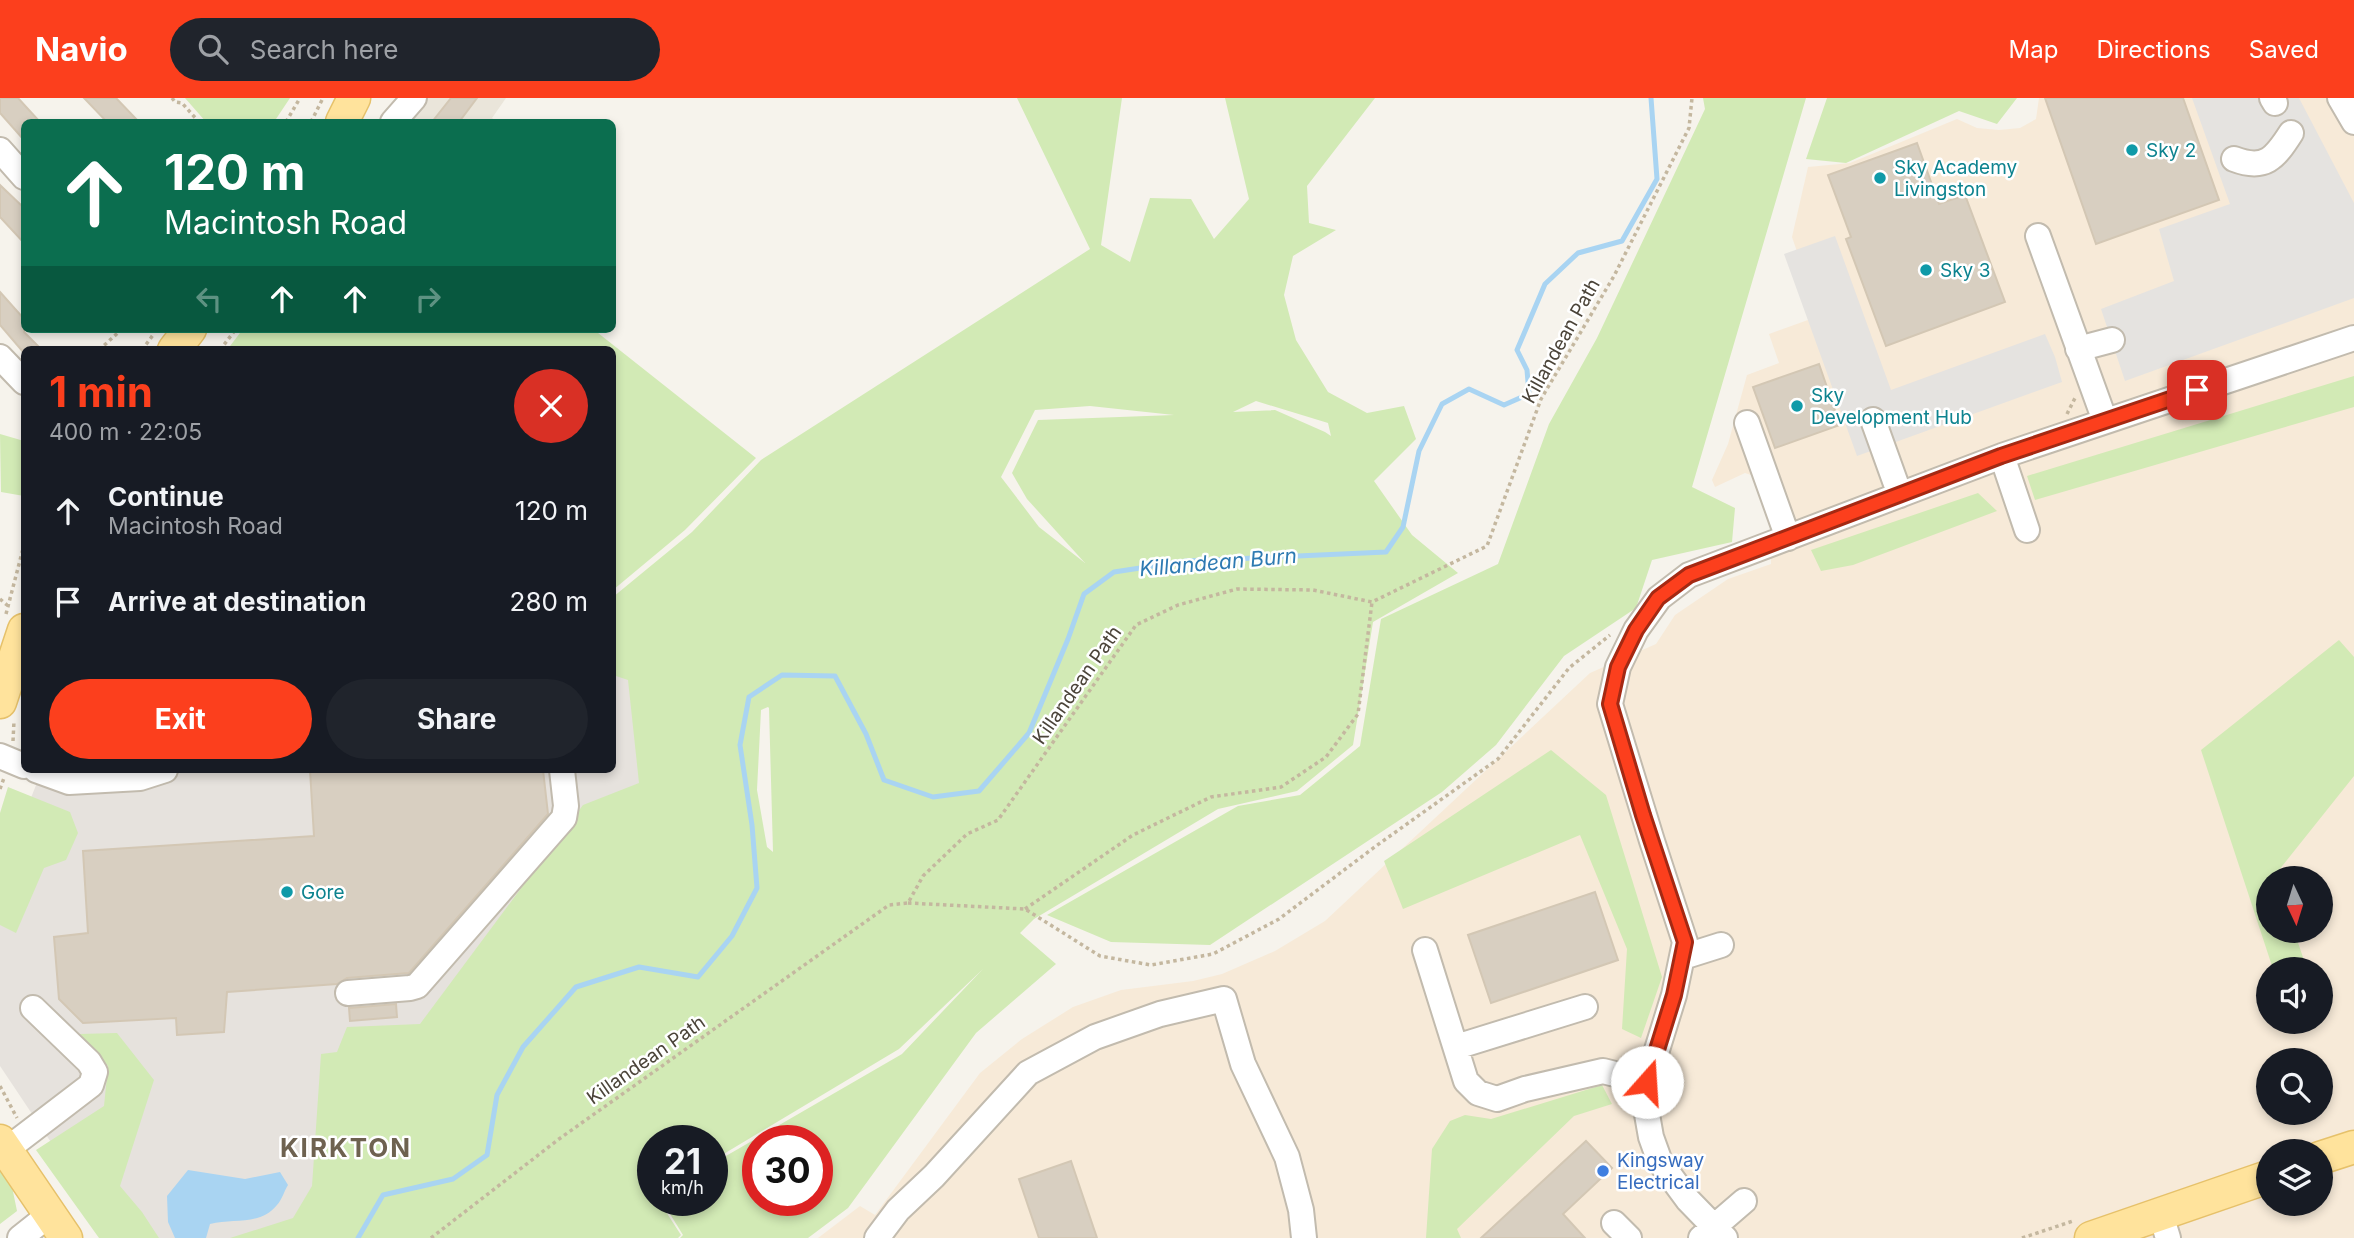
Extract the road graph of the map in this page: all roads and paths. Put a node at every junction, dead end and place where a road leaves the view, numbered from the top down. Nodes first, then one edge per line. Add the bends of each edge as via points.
1 (172, 98) edge
2 (300, 98) edge
3 (323, 98) edge
4 (354, 98) edge
5 (414, 98) edge
6 (1692, 98) edge
7 (2340, 98) edge
8 (196, 119) edge
9 (288, 119) edge
10 (312, 119) edge
11 (344, 119) edge
12 (396, 119) edge
13 (2354, 122) edge
14 (2291, 133) dead end
15 (0, 149) edge
16 (2234, 159) dead end
17 (21, 174) edge
18 (2038, 236) dead end
19 (118, 333) edge
20 (2354, 338) edge
21 (2112, 340) dead end
22 (103, 346) edge
23 (2078, 349) junction
24 (0, 357) edge
25 (21, 379) edge
26 (1873, 420) dead end
27 (2105, 421) junction
28 (1746, 423) dead end
29 (2001, 456) junction
30 (1900, 495) junction
31 (2027, 530) dead end
32 (1788, 537) junction
33 (21, 563) edge
34 (0, 599) edge
35 (1372, 602) junction
36 (12, 618) edge
37 (1636, 630) junction
38 (0, 702) edge
39 (0, 757) edge
40 (21, 765) edge
41 (44, 773) edge
42 (155, 773) edge
43 (562, 773) edge
44 (908, 903) junction
45 (1025, 909) junction
46 (1721, 945) dead end
47 (1425, 950) dead end
48 (1683, 957) junction
49 (348, 993) dead end
50 (1585, 1007) dead end
51 (33, 1009) dead end
52 (1456, 1048) junction
53 (1647, 1082) junction
54 (3, 1146) edge
55 (2354, 1146) edge
56 (2333, 1153) edge
57 (2256, 1183) edge
58 (1744, 1201) dead end
59 (2165, 1226) edge
60 (58, 1227) edge
61 (1714, 1234) edge
62 (20, 1238) edge
63 (431, 1238) edge
64 (877, 1238) edge
65 (1304, 1238) edge
66 (2091, 1238) edge

1 - 8 path
2 - 9 path
3 - 10 path
4 - 11 main road
5 - 12 street
6 - 35 path, Killandean Path via 1689,128 1614,276 1541,399 1487,546
7 - 13 street
14 - 16 street via 2278,153 2264,163
15 - 17 street
18 - 23 street
19 - 22 path
20 - 27 street
21 - 23 street
23 - 27 street
24 - 25 street
26 - 30 street
27 - 29 street
28 - 32 street
29 - 30 street
29 - 31 street
30 - 32 street
32 - 37 street via 1689,575 1658,598
33 - 36 path
34 - 36 path
35 - 44 path, Killandean Path via 1313,590 1237,589 1178,605 1136,625 998,820 967,834 923,876
35 - 45 path via 1358,713 1326,757 1281,788 1211,797 1133,835
36 - 38 main road
37 - 45 path via 1621,625 1569,668 1498,759 1279,919 1213,954 1151,964 1100,956
37 - 48 street via 1618,667 1610,704 1685,942
39 - 40 street
41 - 42 street via 69,782
43 - 49 street via 564,818 417,986
44 - 45 path
44 - 63 path, Killandean Path via 890,905 559,1139
46 - 48 street
47 - 52 street
48 - 53 street
50 - 52 street
51 - 54 street via 95,1072 91,1085
52 - 53 street via 1466,1081 1478,1093 1497,1099 1603,1071
53 - 61 street via 1645,1103 1660,1162
54 - 60 main road
55 - 56 main road
57 - 59 main road
58 - 61 street
59 - 66 main road
60 - 62 street
64 - 65 street via 1028,1073 1095,1037 1160,1014 1224,999 1243,1063 1287,1157

